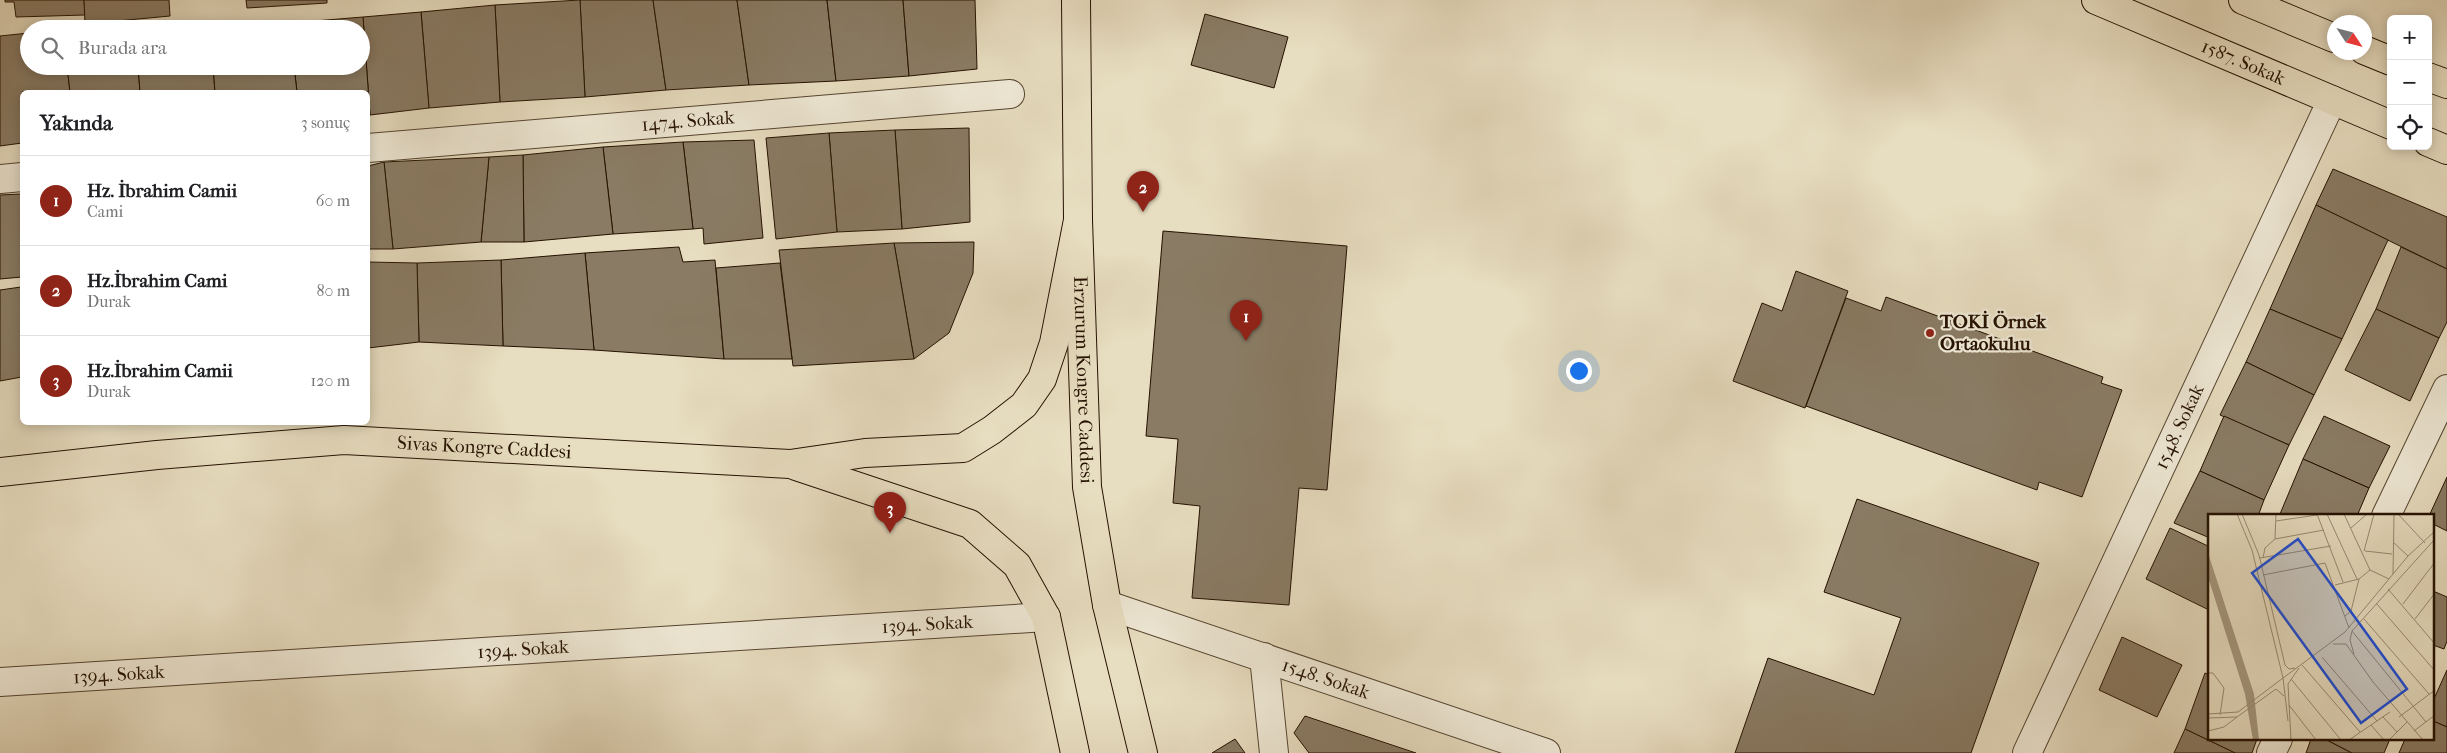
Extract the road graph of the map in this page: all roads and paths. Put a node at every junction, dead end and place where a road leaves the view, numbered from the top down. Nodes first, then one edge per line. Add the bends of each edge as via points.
1 (1076, 0) edge
2 (2096, 0) edge
3 (2244, 0) edge
4 (2327, 35) edge
5 (2372, 53) edge
6 (2389, 60) edge
7 (2432, 78) edge
8 (2447, 84) edge
9 (1010, 94) dead end
10 (2332, 100) junction
11 (2387, 123) edge
12 (2432, 144) edge
13 (370, 148) edge
14 (2447, 150) edge
15 (20, 177) edge
16 (0, 178) edge
17 (1078, 220) junction
18 (2447, 389) edge
19 (790, 464) junction
20 (4, 469) edge
21 (2387, 514) edge
22 (1107, 605) junction
23 (1046, 617) junction
24 (1264, 657) junction
25 (0, 682) edge
26 (2278, 740) edge
27 (1075, 753) edge
28 (1143, 753) edge
29 (1274, 753) edge
30 (1546, 753) edge
31 (2026, 753) edge
32 (2271, 753) edge

1 - 17 main road, Erzurum Kongre Caddesi
2 - 10 main road, 1587. Sokak
3 - 4 main road
5 - 6 main road
7 - 8 main road
9 - 13 street, 1474. Sokak
10 - 11 main road, 1587. Sokak
10 - 31 street, 1548. Sokak
12 - 14 main road
15 - 16 street
17 - 19 main road, Sivas Kongre Caddesi via 1054,343 1042,379 1024,405 963,448 865,452
17 - 22 main road, Erzurum Kongre Caddesi via 1087,487
18 - 21 street
19 - 20 main road, Sivas Kongre Caddesi via 344,440
19 - 23 main road, Sivas Kongre Caddesi via 970,524 1016,565
22 - 24 street, 1548. Sokak
22 - 28 main road, Erzurum Kongre Caddesi
23 - 25 street, 1394. Sokak
23 - 27 main road
24 - 29 street
24 - 30 street, 1548. Sokak
26 - 32 street

